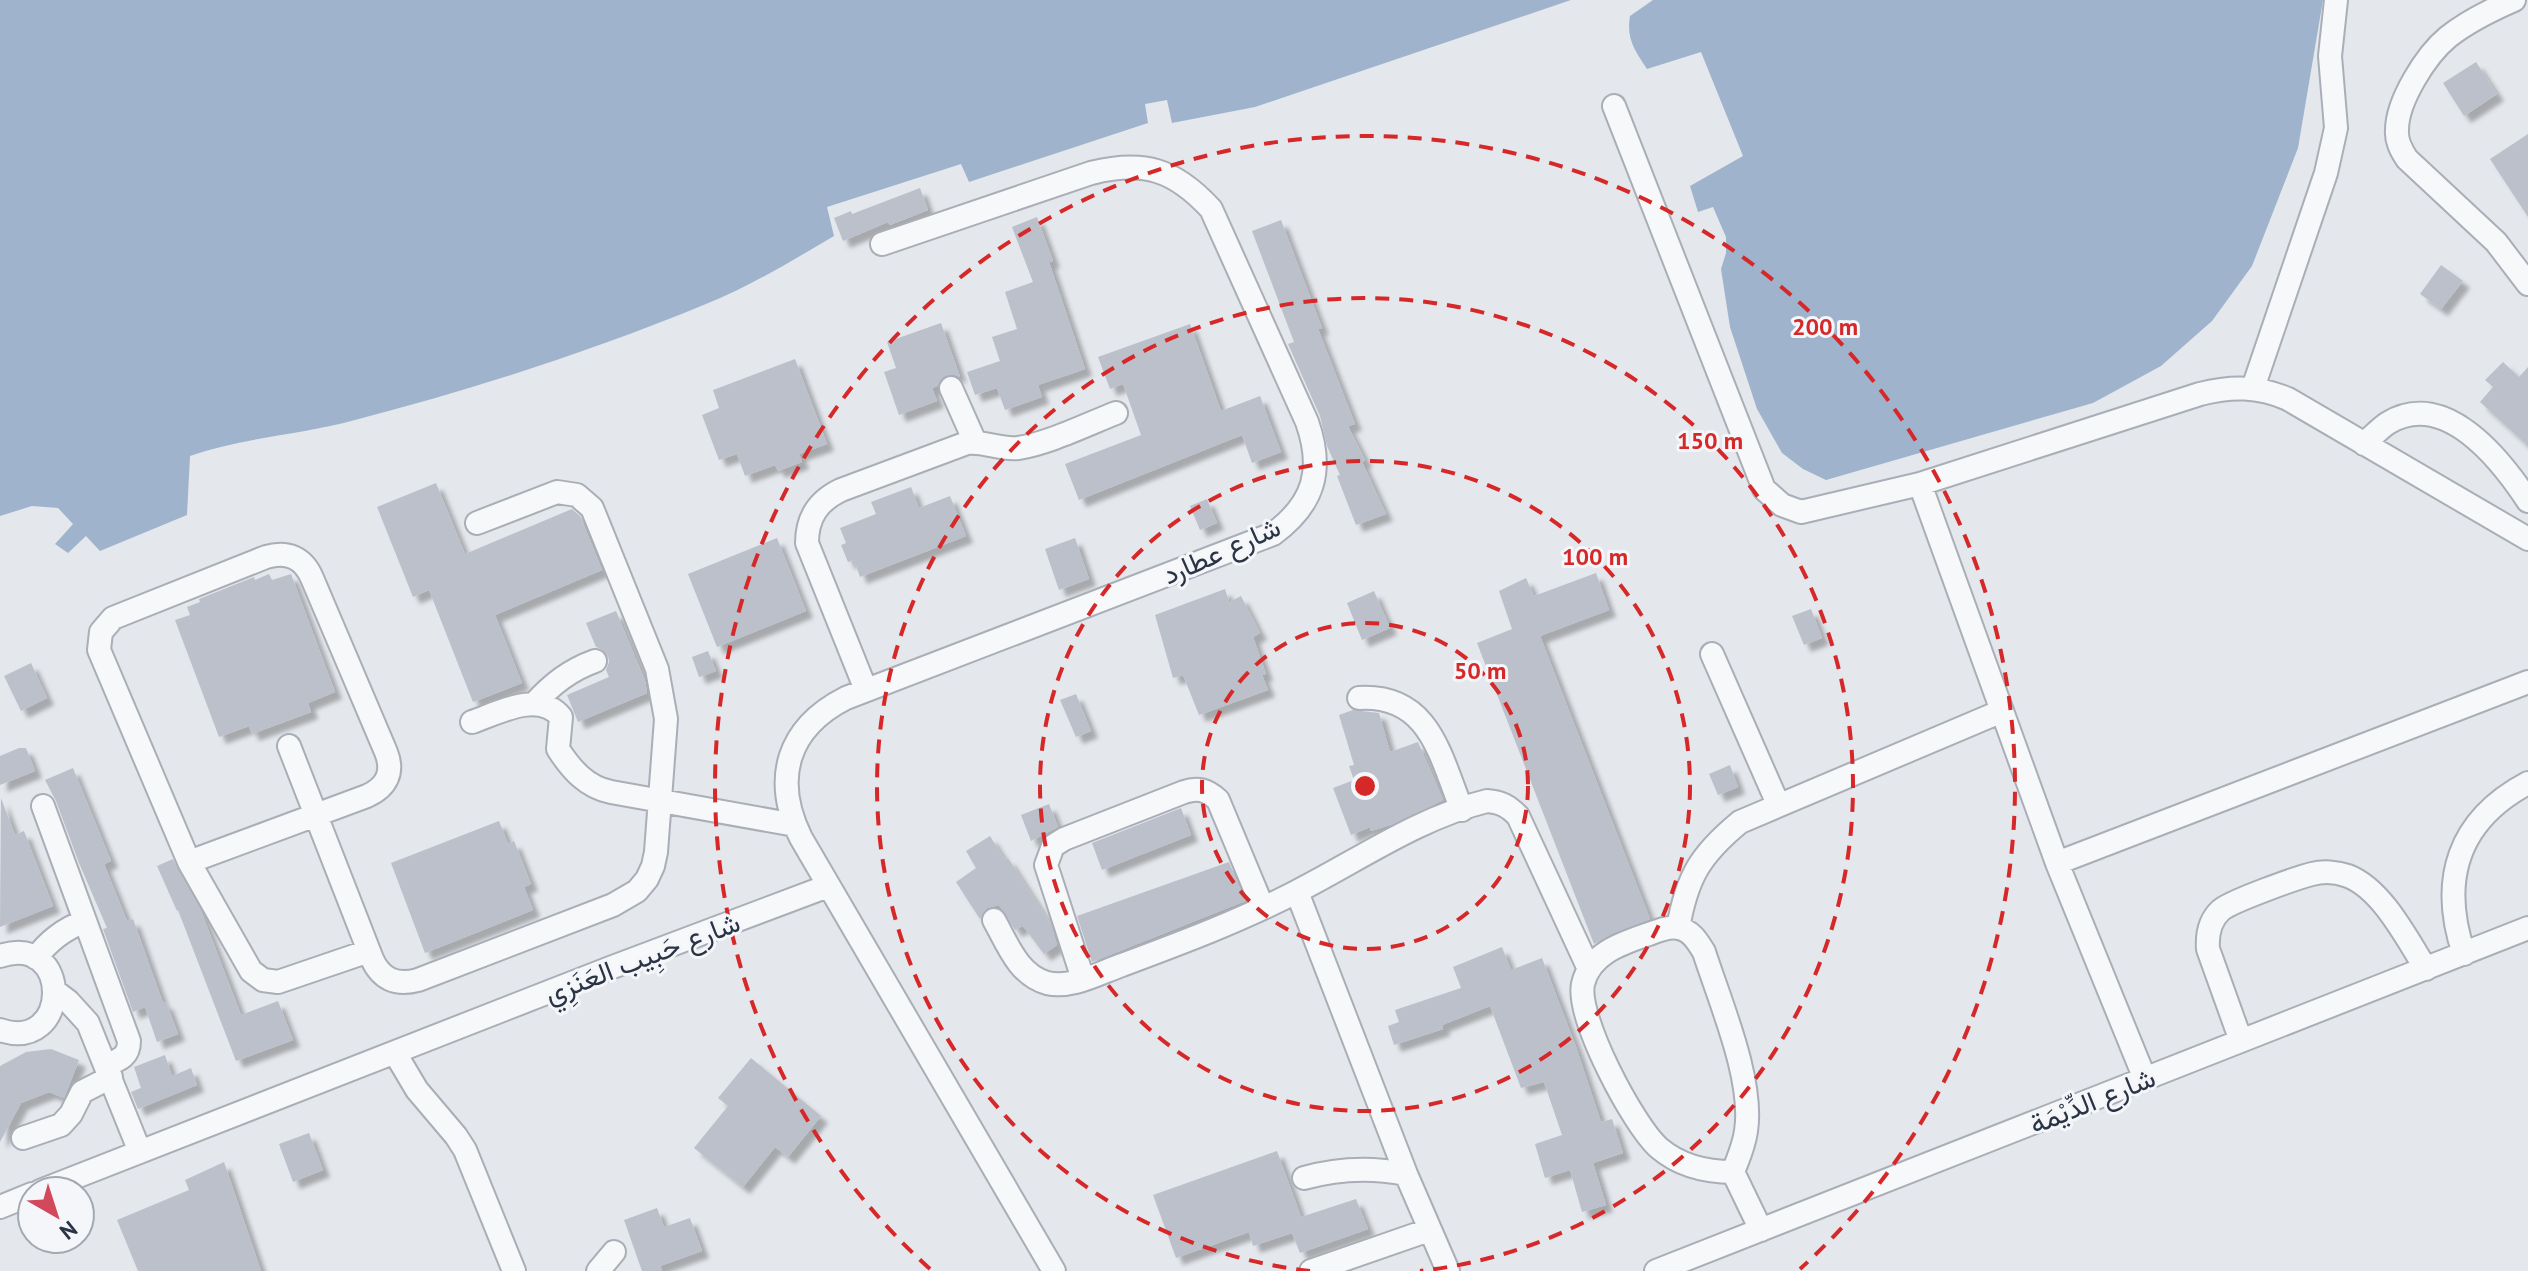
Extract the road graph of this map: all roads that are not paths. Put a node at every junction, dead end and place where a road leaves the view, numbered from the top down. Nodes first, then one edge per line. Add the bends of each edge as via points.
1 (2336, 0) edge
2 (2514, 0) edge
3 (1614, 106) dead end
4 (882, 244) dead end
5 (2528, 284) edge
6 (951, 388) dead end
7 (2253, 388) junction
8 (1116, 413) dead end
9 (975, 442) junction
10 (2364, 444) junction
11 (1920, 484) junction
12 (2528, 501) edge
13 (477, 523) dead end
14 (2528, 539) edge
15 (1712, 654) dead end
16 (595, 661) dead end
17 (2528, 682) edge
18 (866, 690) junction
19 (1359, 698) dead end
20 (534, 704) junction
21 (2002, 711) junction
22 (472, 722) dead end
23 (289, 746) dead end
24 (2528, 783) edge
25 (660, 800) junction
26 (1778, 804) junction
27 (43, 806) dead end
28 (1462, 810) junction
29 (317, 816) junction
30 (795, 825) junction
31 (189, 862) junction
32 (2057, 863) junction
33 (828, 886) junction
34 (1297, 892) junction
35 (1263, 908) junction
36 (994, 920) dead end
37 (85, 921) junction
38 (1678, 928) junction
39 (2528, 928) edge
40 (369, 951) junction
41 (2464, 954) junction
42 (0, 956) edge
43 (36, 958) junction
44 (1589, 969) junction
45 (2426, 969) junction
46 (1083, 979) junction
47 (56, 992) junction
48 (0, 1030) edge
49 (2241, 1041) junction
50 (395, 1053) junction
51 (109, 1071) junction
52 (2145, 1079) junction
53 (23, 1138) dead end
54 (140, 1152) junction
55 (1733, 1172) junction
56 (1406, 1174) junction
57 (81, 1175) edge
58 (1304, 1178) dead end
59 (1429, 1230) junction
60 (1761, 1230) junction
61 (614, 1252) dead end
62 (514, 1271) edge
63 (598, 1271) edge
64 (1054, 1271) edge
65 (1311, 1271) edge
66 (1448, 1271) edge
67 (1656, 1271) edge

1 - 7 street via 2330,56 2335,142
2 - 5 street via 2461,28 2432,53 2406,98 2396,130 2407,159 2496,242
3 - 11 street via 1764,489 1782,505 1801,512
4 - 18 street, شارع عطارد via 1091,173 1144,167 1170,175 1211,209 1307,422 1316,465 1303,505 1273,534
6 - 9 street
7 - 10 street via 2288,399
7 - 11 street via 2200,394
8 - 9 street via 1026,446 999,448
9 - 18 street via 832,495 809,520 807,543
10 - 12 street via 2399,418 2446,418 2496,459
10 - 14 street
11 - 21 street
13 - 25 street via 557,492 577,495 592,508 662,686 666,736
15 - 26 street
16 - 20 street via 555,682
17 - 32 street
18 - 30 street, شارع عطارد via 827,708 797,740 785,782
19 - 28 street via 1391,700 1419,717
20 - 22 street
20 - 25 street via 561,717 558,749 588,783 602,791
21 - 26 street
21 - 32 street
23 - 29 street
24 - 41 street via 2495,804 2460,849 2453,898
25 - 30 street
25 - 40 street via 653,866 626,899 408,983 382,975
26 - 38 street via 1740,822 1715,842 1683,897
27 - 37 street
28 - 34 street via 1374,848
28 - 44 street via 1499,802 1518,816
29 - 31 street
29 - 31 street via 376,792 388,779 389,761 307,568 299,559 277,554 113,618 98,641
29 - 40 street
30 - 33 street, شارع عطارد
31 - 40 street via 246,964 263,980 286,980
32 - 52 street
33 - 50 street, شارع حَبِيب العَنَزِي
33 - 64 street
34 - 35 street
34 - 56 street
35 - 46 street
35 - 46 street via 1218,800 1203,790 1193,789 1064,839 1053,846 1046,865
36 - 46 street via 1020,965 1037,979 1060,985
37 - 43 street via 62,931
37 - 51 street via 129,1041 128,1052
38 - 44 street via 1619,945
38 - 55 street via 1690,933 1704,952 1746,1086 1746,1130
39 - 41 street, شارع الدِّيْمَة
41 - 45 street, شارع الدِّيْمَة
42 - 43 street via 23,953
43 - 47 street via 47,967
44 - 55 street via 1583,984 1587,1017 1607,1066 1646,1134 1675,1160 1703,1170
45 - 49 street, شارع الدِّيْمَة
45 - 49 street via 2378,898 2349,876 2313,873 2231,904 2215,918 2207,938
47 - 48 street via 49,1016 40,1025 16,1033
47 - 51 street via 88,1023
49 - 52 street, شارع الدِّيْمَة
50 - 54 street, شارع حَبِيب العَنَزِي
50 - 62 street via 465,1150
51 - 53 street via 82,1092 61,1125
51 - 54 street
52 - 60 street, شارع الدِّيْمَة
54 - 57 street, شارع حَبِيب العَنَزِي
55 - 60 street
56 - 58 street via 1355,1169
56 - 59 street
59 - 65 street
59 - 66 street
60 - 67 street, شارع الدِّيْمَة
61 - 63 street

